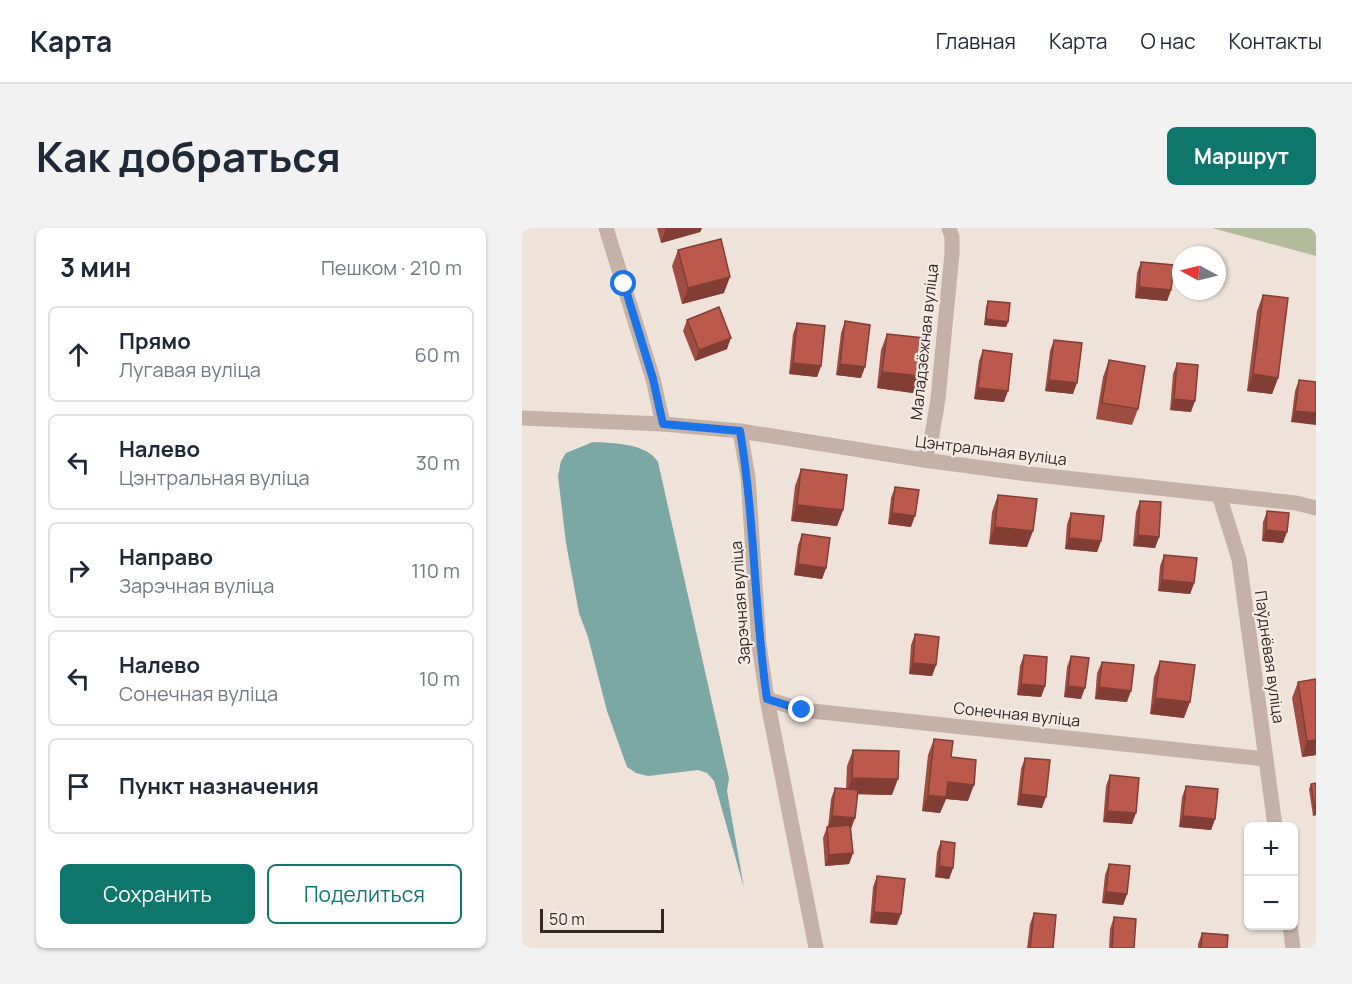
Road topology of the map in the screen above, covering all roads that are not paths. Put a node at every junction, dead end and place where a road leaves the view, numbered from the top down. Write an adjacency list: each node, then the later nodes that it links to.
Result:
1 (606, 228): 4 (street)
2 (949, 228): 6 (street, Маладзёжная вуліца)
3 (522, 418): 4 (street, Цэнтральная вуліца)
4 (663, 424): 5 (street, Цэнтральная вуліца)
5 (740, 431): 6 (street, Цэнтральная вуліца); 9 (street, Зарэчная вуліца)
6 (924, 460): 7 (street, Цэнтральная вуліца)
7 (1219, 495): 8 (street, Цэнтральная вуліца); 10 (street, Паўднёвая вуліца)
8 (1316, 508)
9 (767, 699): 10 (street, Сонечная вуліца); 13 (street, Зарэчная вуліца)
10 (1265, 759): 11 (street, Паўднёвая вуліца)
11 (1274, 822)
12 (1291, 930): 14 (street)
13 (816, 948)
14 (1293, 948)

